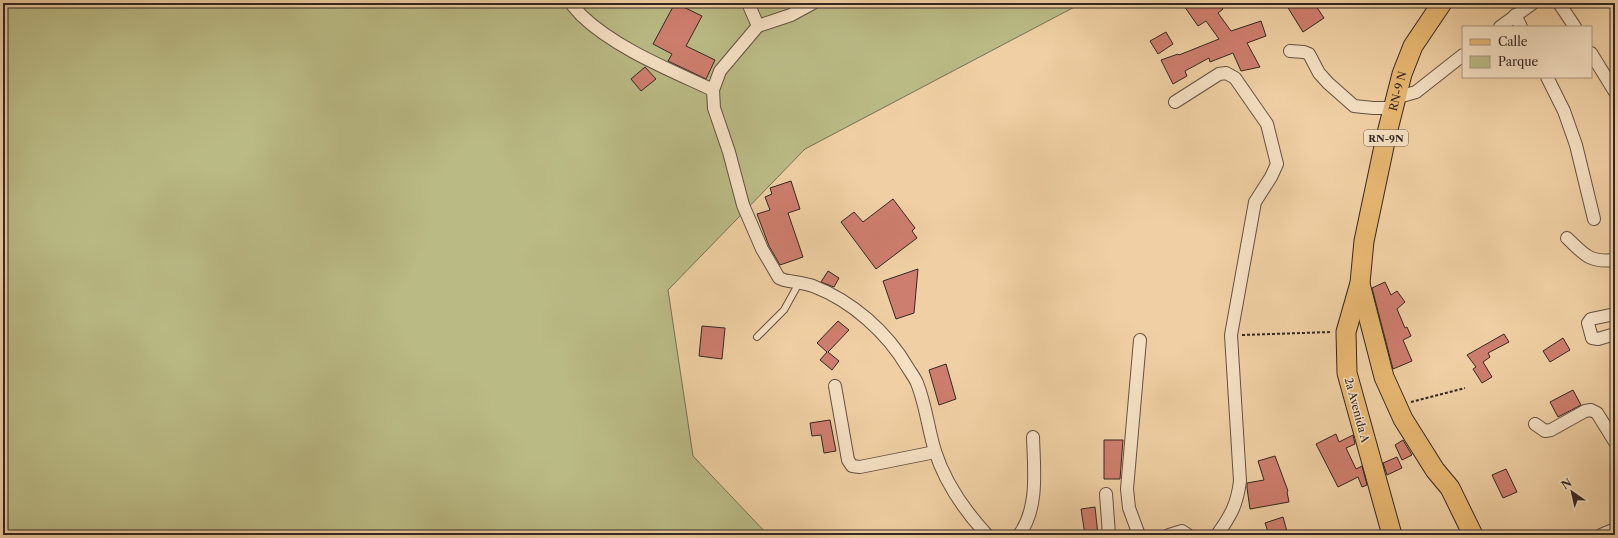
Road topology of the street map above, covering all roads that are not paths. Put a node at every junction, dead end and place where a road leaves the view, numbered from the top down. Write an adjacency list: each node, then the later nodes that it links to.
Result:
1 (572, 3): 16 (street)
2 (748, 3): 8 (street)
3 (813, 3): 8 (street)
4 (1442, 3): 19 (main road, RN-9 N / RN-9N)
5 (1533, 3): 7 (street)
6 (1559, 3): 11 (street)
7 (1515, 15): 9 (street); 10 (street)
8 (758, 26): 16 (street)
9 (1501, 26)
10 (1520, 26)
11 (1574, 26)
12 (1290, 51): 19 (street)
13 (1592, 55): 17 (street)
14 (1462, 56): 19 (street)
15 (1548, 78): 20 (street)
16 (713, 90): 23 (street)
17 (1615, 92)
18 (1175, 102): 42 (street)
19 (1394, 103): 24 (main road, RN-9 N / RN-9N)
20 (1594, 219)
21 (1567, 238): 22 (street)
22 (1615, 260)
23 (799, 283): 27 (lane); 33 (street)
24 (1360, 283): 43 (main road, 2a Avenida A / RN-9N); 44 (main road, RN-9N)
25 (1615, 314): 26 (street)
26 (1615, 334)
27 (757, 337)
28 (1140, 340): 39 (street)
29 (834, 386): 33 (street)
30 (1534, 424): 32 (street)
31 (1033, 438): 37 (street)
32 (1615, 442)
33 (936, 452): 36 (street)
34 (1106, 494): 38 (street)
35 (1615, 529): 45 (street)
36 (987, 535)
37 (1019, 535)
38 (1109, 535)
39 (1139, 535)
40 (1169, 535): 41 (street)
41 (1188, 535)
42 (1217, 535)
43 (1392, 535)
44 (1473, 535)
45 (1602, 535)

